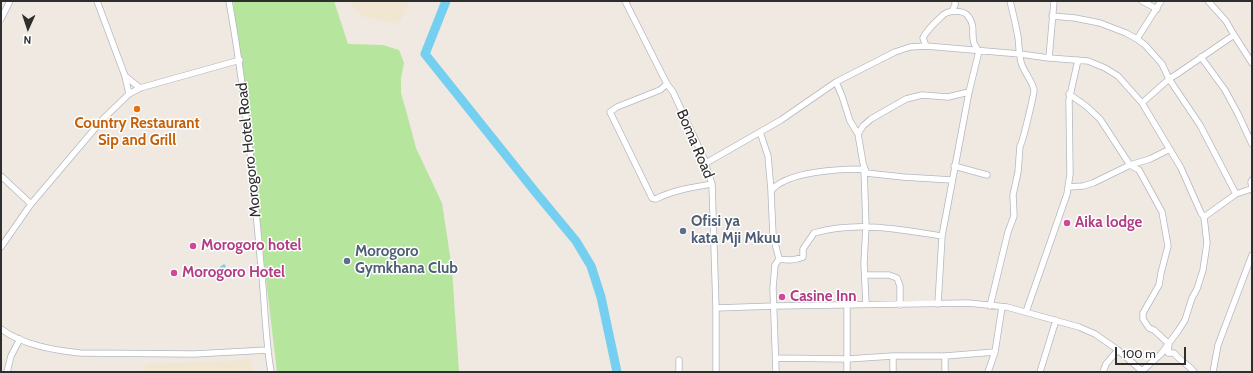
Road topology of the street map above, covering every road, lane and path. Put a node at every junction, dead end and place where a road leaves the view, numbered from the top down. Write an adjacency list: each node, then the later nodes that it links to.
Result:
1 (10, 1): 14 (street)
2 (97, 1): 25 (street)
3 (229, 1): 22 (street, Morogoro Hotel Road)
4 (624, 1): 28 (street, Boma Road)
5 (955, 1): 12 (street)
6 (1010, 1): 19 (street)
7 (1054, 1): 13 (street)
8 (1142, 1): 11 (street)
9 (1161, 1): 11 (street)
10 (1208, 1): 15 (street)
11 (1157, 9): 16 (street)
12 (952, 11): 17 (street); 18 (street)
13 (1052, 16): 16 (street); 21 (street)
14 (1, 19)
15 (1234, 35): 20 (street); 24 (street)
16 (1138, 39): 26 (street)
17 (926, 46): 18 (street); 27 (street)
18 (979, 51): 19 (street); 30 (street)
19 (1020, 54): 21 (street); 66 (street)
20 (1201, 57): 26 (street); 36 (street)
21 (1049, 58): 23 (street)
22 (240, 60): 29 (street); 74 (street, Morogoro Hotel Road)
23 (1078, 60): 32 (street); 33 (street)
24 (1252, 63)
25 (125, 76): 29 (street); 31 (street)
26 (1169, 79): 33 (street); 52 (street)
27 (836, 82): 34 (street); 35 (street)
28 (667, 84): 38 (street, Boma Road); 48 (street)
29 (140, 88): 31 (street)
30 (968, 92): 35 (street); 40 (street)
31 (129, 94): 53 (street)
32 (1070, 94): 39 (street); 49 (street)
33 (1142, 103): 37 (street)
34 (760, 132): 38 (street); 42 (street)
35 (858, 134): 41 (street)
36 (1252, 144)
37 (1170, 149): 39 (street); 54 (street)
38 (706, 163): 48 (street, Boma Road)
39 (1130, 164): 49 (street); 73 (street)
40 (954, 166): 43 (street); 45 (street)
41 (865, 171): 45 (street); 47 (street); 55 (street)
42 (770, 175): 47 (street); 51 (street)
43 (987, 175)
44 (1, 176): 53 (street)
45 (952, 180): 56 (street)
46 (1252, 180): 50 (street)
47 (783, 181): 51 (street)
48 (712, 184): 68 (street, Boma Road)
49 (1069, 187): 69 (street)
50 (1252, 189): 52 (street)
51 (772, 191): 59 (street)
52 (1236, 194): 54 (street)
53 (32, 204): 57 (street)
54 (1204, 217): 73 (street)
55 (866, 226): 56 (street); 59 (street); 60 (street)
56 (942, 236): 62 (street)
57 (1, 247)
58 (1252, 255): 95 (street)
59 (779, 260): 65 (street)
60 (866, 274): 61 (street); 64 (street)
61 (866, 304): 63 (street); 64 (street)
62 (938, 304): 64 (street); 66 (street)
63 (847, 305): 65 (street); 80 (street)
64 (900, 305)
65 (774, 306): 68 (street); 79 (street)
66 (990, 306): 67 (street)
67 (1002, 307): 69 (street); 76 (street)
68 (716, 308): 85 (street, Boma Road)
69 (1026, 312): 70 (street)
70 (1056, 320): 75 (street); 91 (street)
71 (1, 329): 72 (street)
72 (20, 339): 74 (street); 82 (street)
73 (1169, 344): 93 (street); 94 (street)
74 (268, 350): 83 (street, Morogoro Hotel Road)
75 (1118, 350): 92 (street); 93 (street)
76 (995, 352): 78 (street); 90 (street)
77 (893, 356): 78 (street); 80 (street); 88 (street)
78 (945, 356): 89 (street)
79 (776, 358): 80 (street); 86 (street)
80 (847, 359): 87 (street)
81 (679, 360): 84 (street)
82 (7, 372)
83 (271, 372)
84 (679, 372)
85 (716, 372)
86 (776, 372)
87 (847, 372)
88 (893, 372)
89 (945, 372)
90 (988, 372)
91 (1040, 372)
92 (1103, 372)
93 (1142, 372)
94 (1194, 372)
95 (1213, 372)

